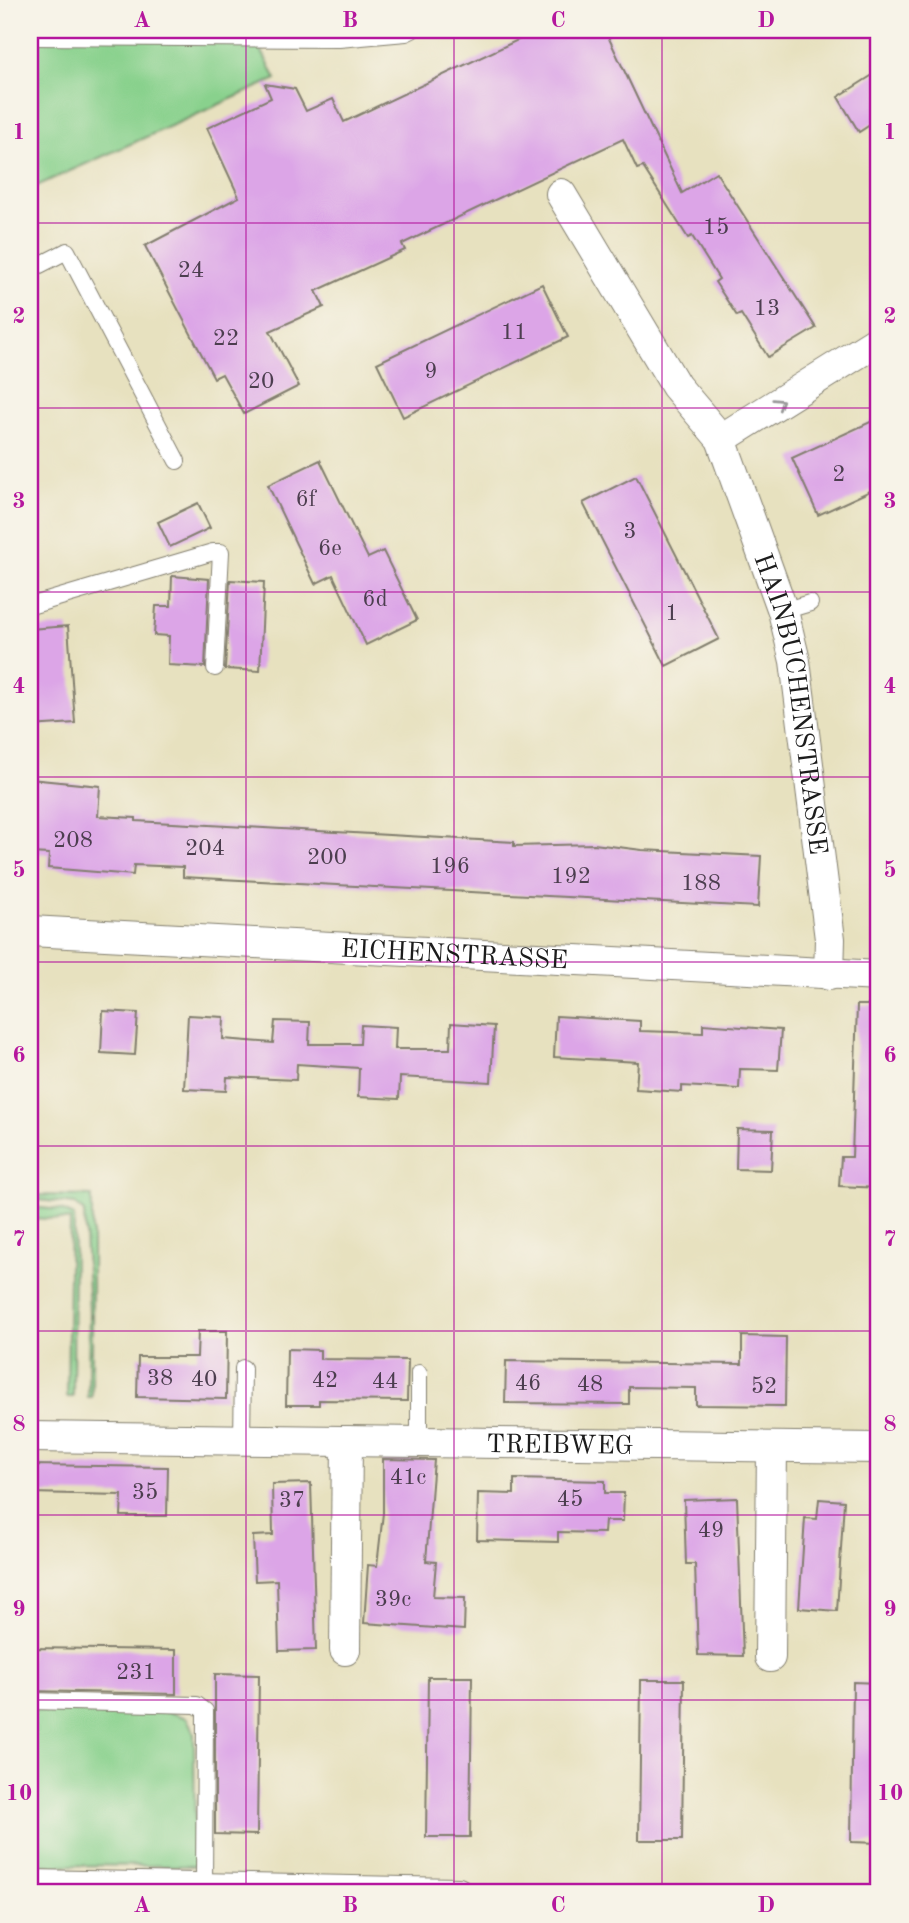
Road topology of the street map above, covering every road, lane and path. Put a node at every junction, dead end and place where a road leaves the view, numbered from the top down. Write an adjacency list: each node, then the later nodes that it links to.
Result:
1 (411, 30): 2 (lane)
2 (30, 37)
3 (561, 194): 6 (street, HAINBUCHENSTRASSE)
4 (30, 270): 7 (lane)
5 (879, 340): 6 (street, one-way to 5)
6 (721, 439): 11 (street, HAINBUCHENSTRASSE)
7 (177, 461)
8 (30, 606): 9 (lane)
9 (215, 668)
10 (30, 931): 11 (street, EICHENSTRASSE)
11 (829, 975): 12 (street, EICHENSTRASSE)
12 (879, 976)
13 (243, 1368): 16 (lane)
14 (419, 1373): 18 (lane)
15 (30, 1437): 16 (street, TREIBWEG)
16 (242, 1440): 17 (street, TREIBWEG)
17 (347, 1441): 18 (street, TREIBWEG); 21 (street)
18 (419, 1442): 19 (street, TREIBWEG)
19 (772, 1447): 20 (street, TREIBWEG); 22 (street)
20 (879, 1448)
21 (345, 1650)
22 (770, 1657)
23 (30, 1701): 25 (lane)
24 (30, 1885): 25 (street)
25 (204, 1888): 26 (street)
26 (458, 1893)

